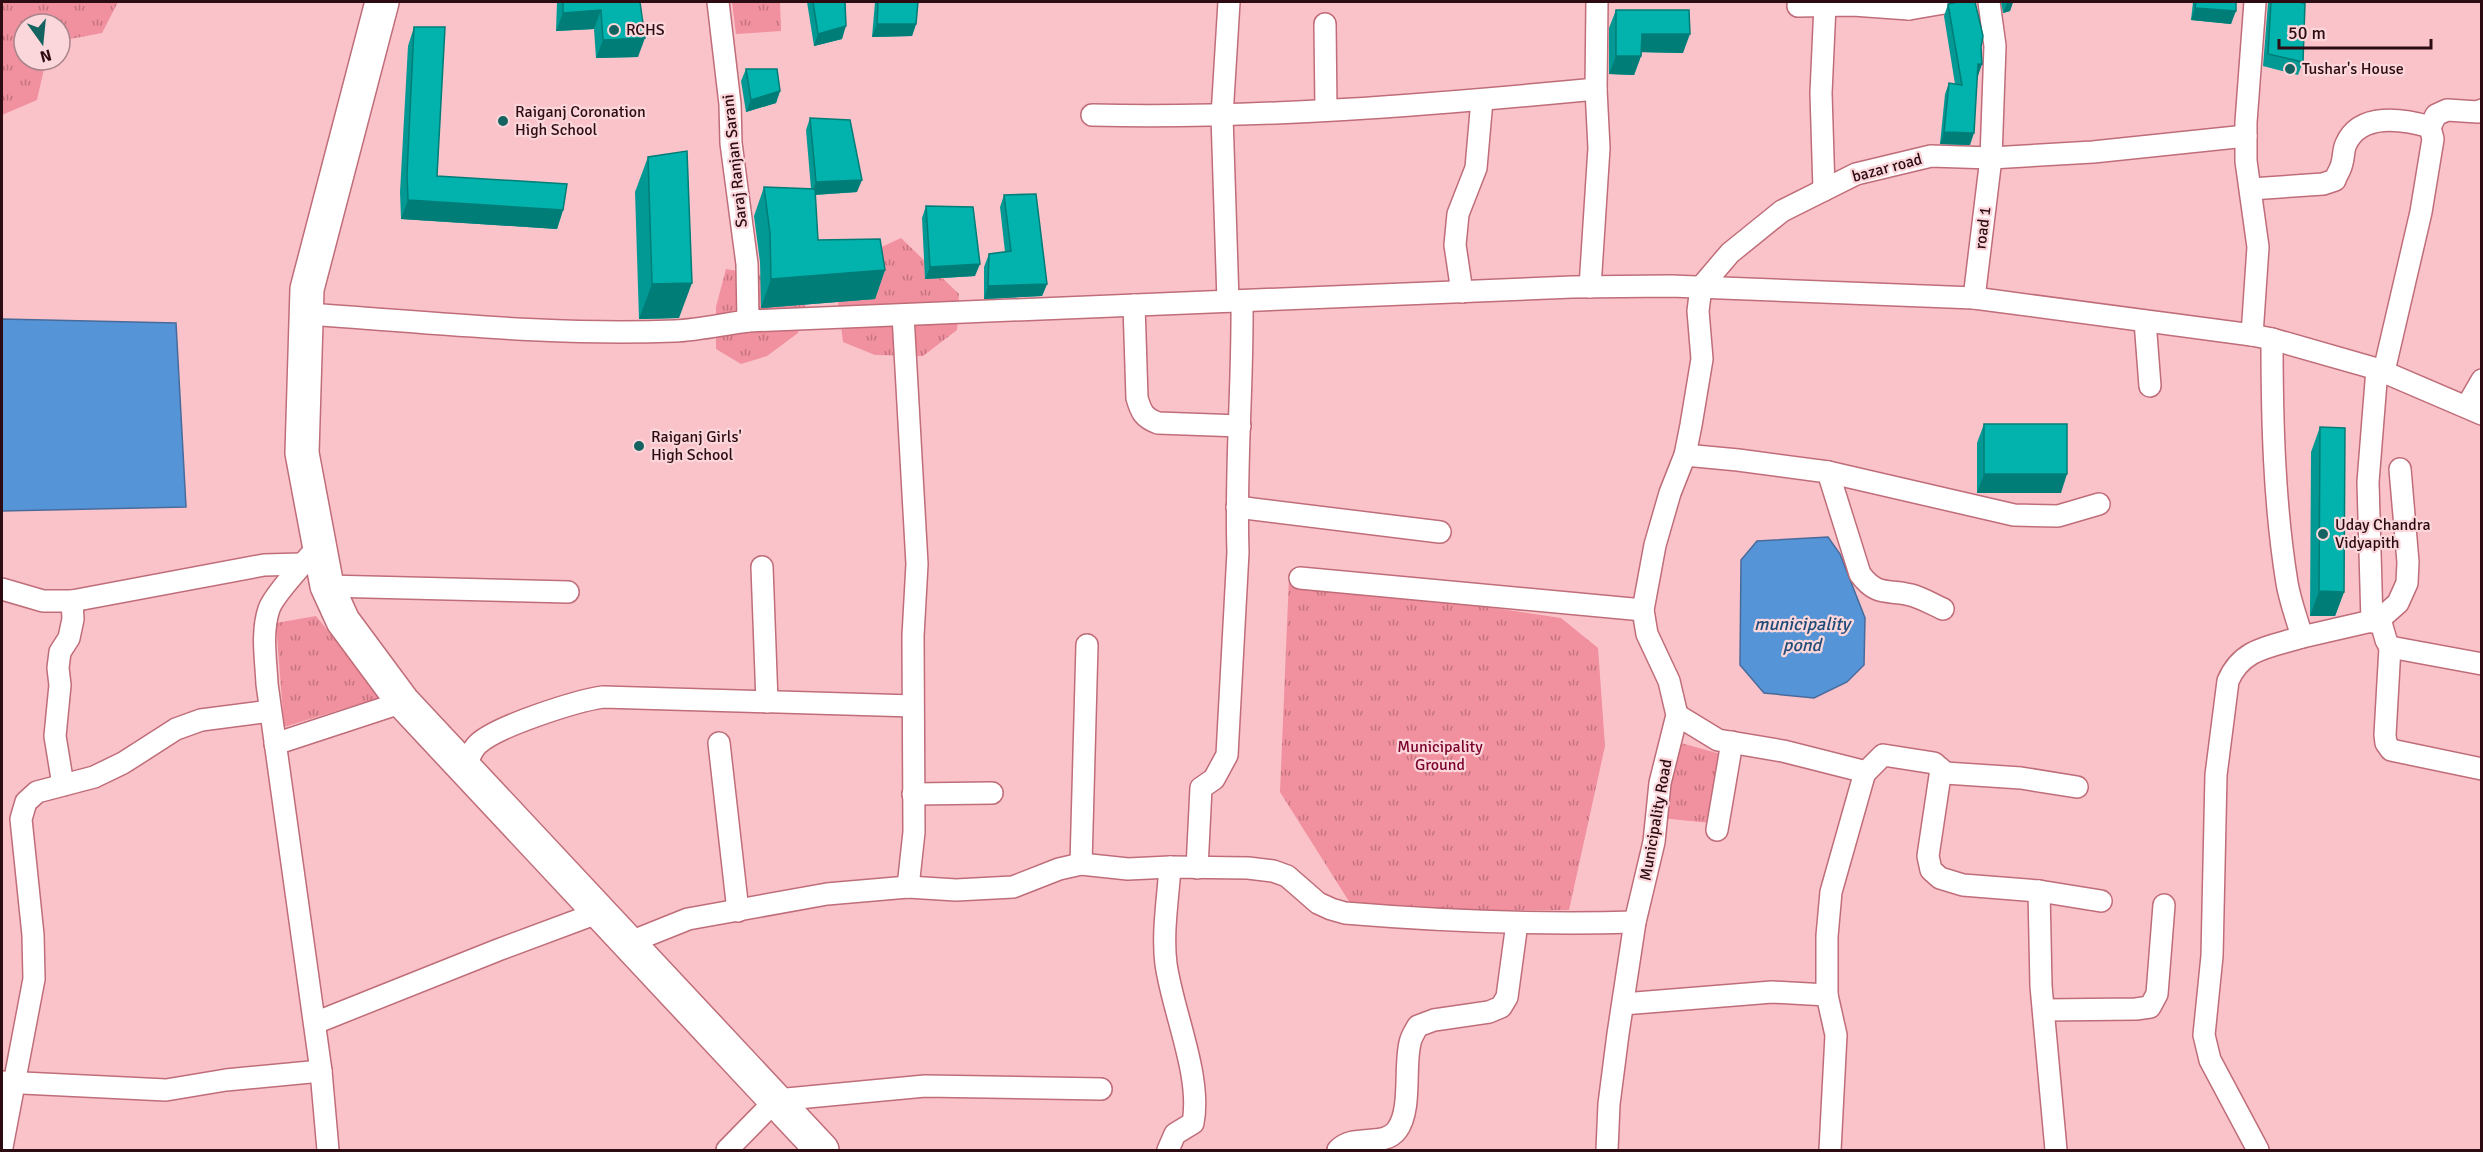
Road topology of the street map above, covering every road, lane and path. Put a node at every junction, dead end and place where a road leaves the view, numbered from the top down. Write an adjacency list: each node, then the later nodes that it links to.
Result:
1 (382, 2): 29 (main road)
2 (718, 2): 31 (street, Saraj Ranjan Sarani)
3 (1229, 2): 17 (street)
4 (1597, 2): 12 (street)
5 (1950, 2): 9 (street)
6 (1989, 2): 20 (street)
7 (2255, 2): 19 (street)
8 (1825, 5): 9 (street); 10 (street); 22 (street)
9 (1908, 5)
10 (1798, 6)
11 (1325, 24): 14 (street)
12 (1596, 89): 13 (street); 23 (street)
13 (1482, 100): 14 (street); 25 (street)
14 (1326, 110): 17 (street)
15 (1092, 115): 17 (street)
16 (2480, 115): 18 (street)
17 (1222, 116): 27 (street)
18 (2430, 127): 21 (street); 34 (street)
19 (2246, 136): 20 (street, bazar road); 21 (street)
20 (1991, 158): 22 (street, bazar road); 26 (street, road 1)
21 (2251, 189): 33 (street)
22 (1824, 190): 24 (street, bazar road)
23 (1590, 287): 24 (street); 25 (street)
24 (1701, 287): 26 (street); 39 (street, Municipality Road)
25 (1462, 292): 27 (street)
26 (1974, 298): 32 (street)
27 (1235, 301): 28 (street); 38 (street)
28 (1134, 305): 30 (street); 38 (street)
29 (306, 314): 31 (street); 45 (main road)
30 (903, 315): 31 (street); 61 (street)
31 (748, 321)
32 (2145, 321): 33 (street); 36 (street)
33 (2262, 337): 34 (street); 55 (street)
34 (2380, 370): 37 (street); 54 (street)
35 (2481, 380): 37 (street)
36 (2150, 386)
37 (2474, 410)
38 (1240, 426): 43 (street)
39 (1685, 455): 41 (street); 53 (street, Municipality Road)
40 (2400, 469): 54 (street)
41 (1828, 472): 42 (street); 52 (street)
42 (2099, 504)
43 (1237, 507): 44 (street); 78 (street)
44 (1440, 532)
45 (310, 556): 48 (main road); 51 (street); 62 (street)
46 (762, 567): 60 (street)
47 (1300, 578): 53 (street)
48 (327, 586): 50 (street); 59 (main road)
49 (2, 589): 51 (street)
50 (568, 592)
51 (72, 602): 71 (street)
52 (1943, 609)
53 (1642, 610): 63 (street, Municipality Road)
54 (2376, 620): 55 (street); 57 (street)
55 (2302, 637): 105 (street)
56 (1087, 645): 76 (street)
57 (2390, 647): 58 (street); 69 (street)
58 (2481, 664)
59 (403, 702): 66 (street); 67 (main road)
60 (767, 702): 61 (street); 67 (street)
61 (913, 706): 74 (street)
62 (270, 711): 66 (street); 71 (street)
63 (1677, 715): 64 (street); 85 (street, Municipality Road)
64 (1732, 742): 70 (street); 75 (street)
65 (719, 743): 83 (street)
66 (275, 744): 91 (street)
67 (464, 768): 84 (main road)
68 (1941, 769): 70 (street); 72 (street); 80 (street)
69 (2481, 769)
70 (1865, 772): 88 (street)
71 (63, 785): 93 (street)
72 (2077, 787)
73 (992, 793): 74 (street)
74 (913, 794): 79 (street)
75 (1717, 830)
76 (1081, 864): 77 (street); 79 (street)
77 (1170, 867): 78 (street); 100 (street)
78 (1197, 868): 86 (street)
79 (908, 887): 83 (street)
80 (2039, 891): 81 (street); 90 (street)
81 (2101, 901)
82 (2164, 905): 90 (street)
83 (738, 911): 87 (street)
84 (600, 912): 87 (main road); 91 (street)
85 (1635, 922): 86 (street); 89 (street, Municipality Road)
86 (1517, 923): 101 (street)
87 (628, 943): 95 (main road)
88 (1827, 996): 89 (street); 103 (street)
89 (1623, 1004): 102 (street, Municipality Road)
90 (2044, 1010): 104 (street)
91 (315, 1023): 92 (street)
92 (321, 1071): 93 (street); 97 (street)
93 (8, 1083): 96 (street)
94 (1101, 1089): 95 (street)
95 (776, 1100): 98 (street); 99 (main road)
96 (2, 1147)
97 (328, 1150)
98 (727, 1150)
99 (822, 1150)
100 (1168, 1150)
101 (1338, 1150)
102 (1608, 1150)
103 (1830, 1150)
104 (2056, 1150)
105 (2258, 1150)

